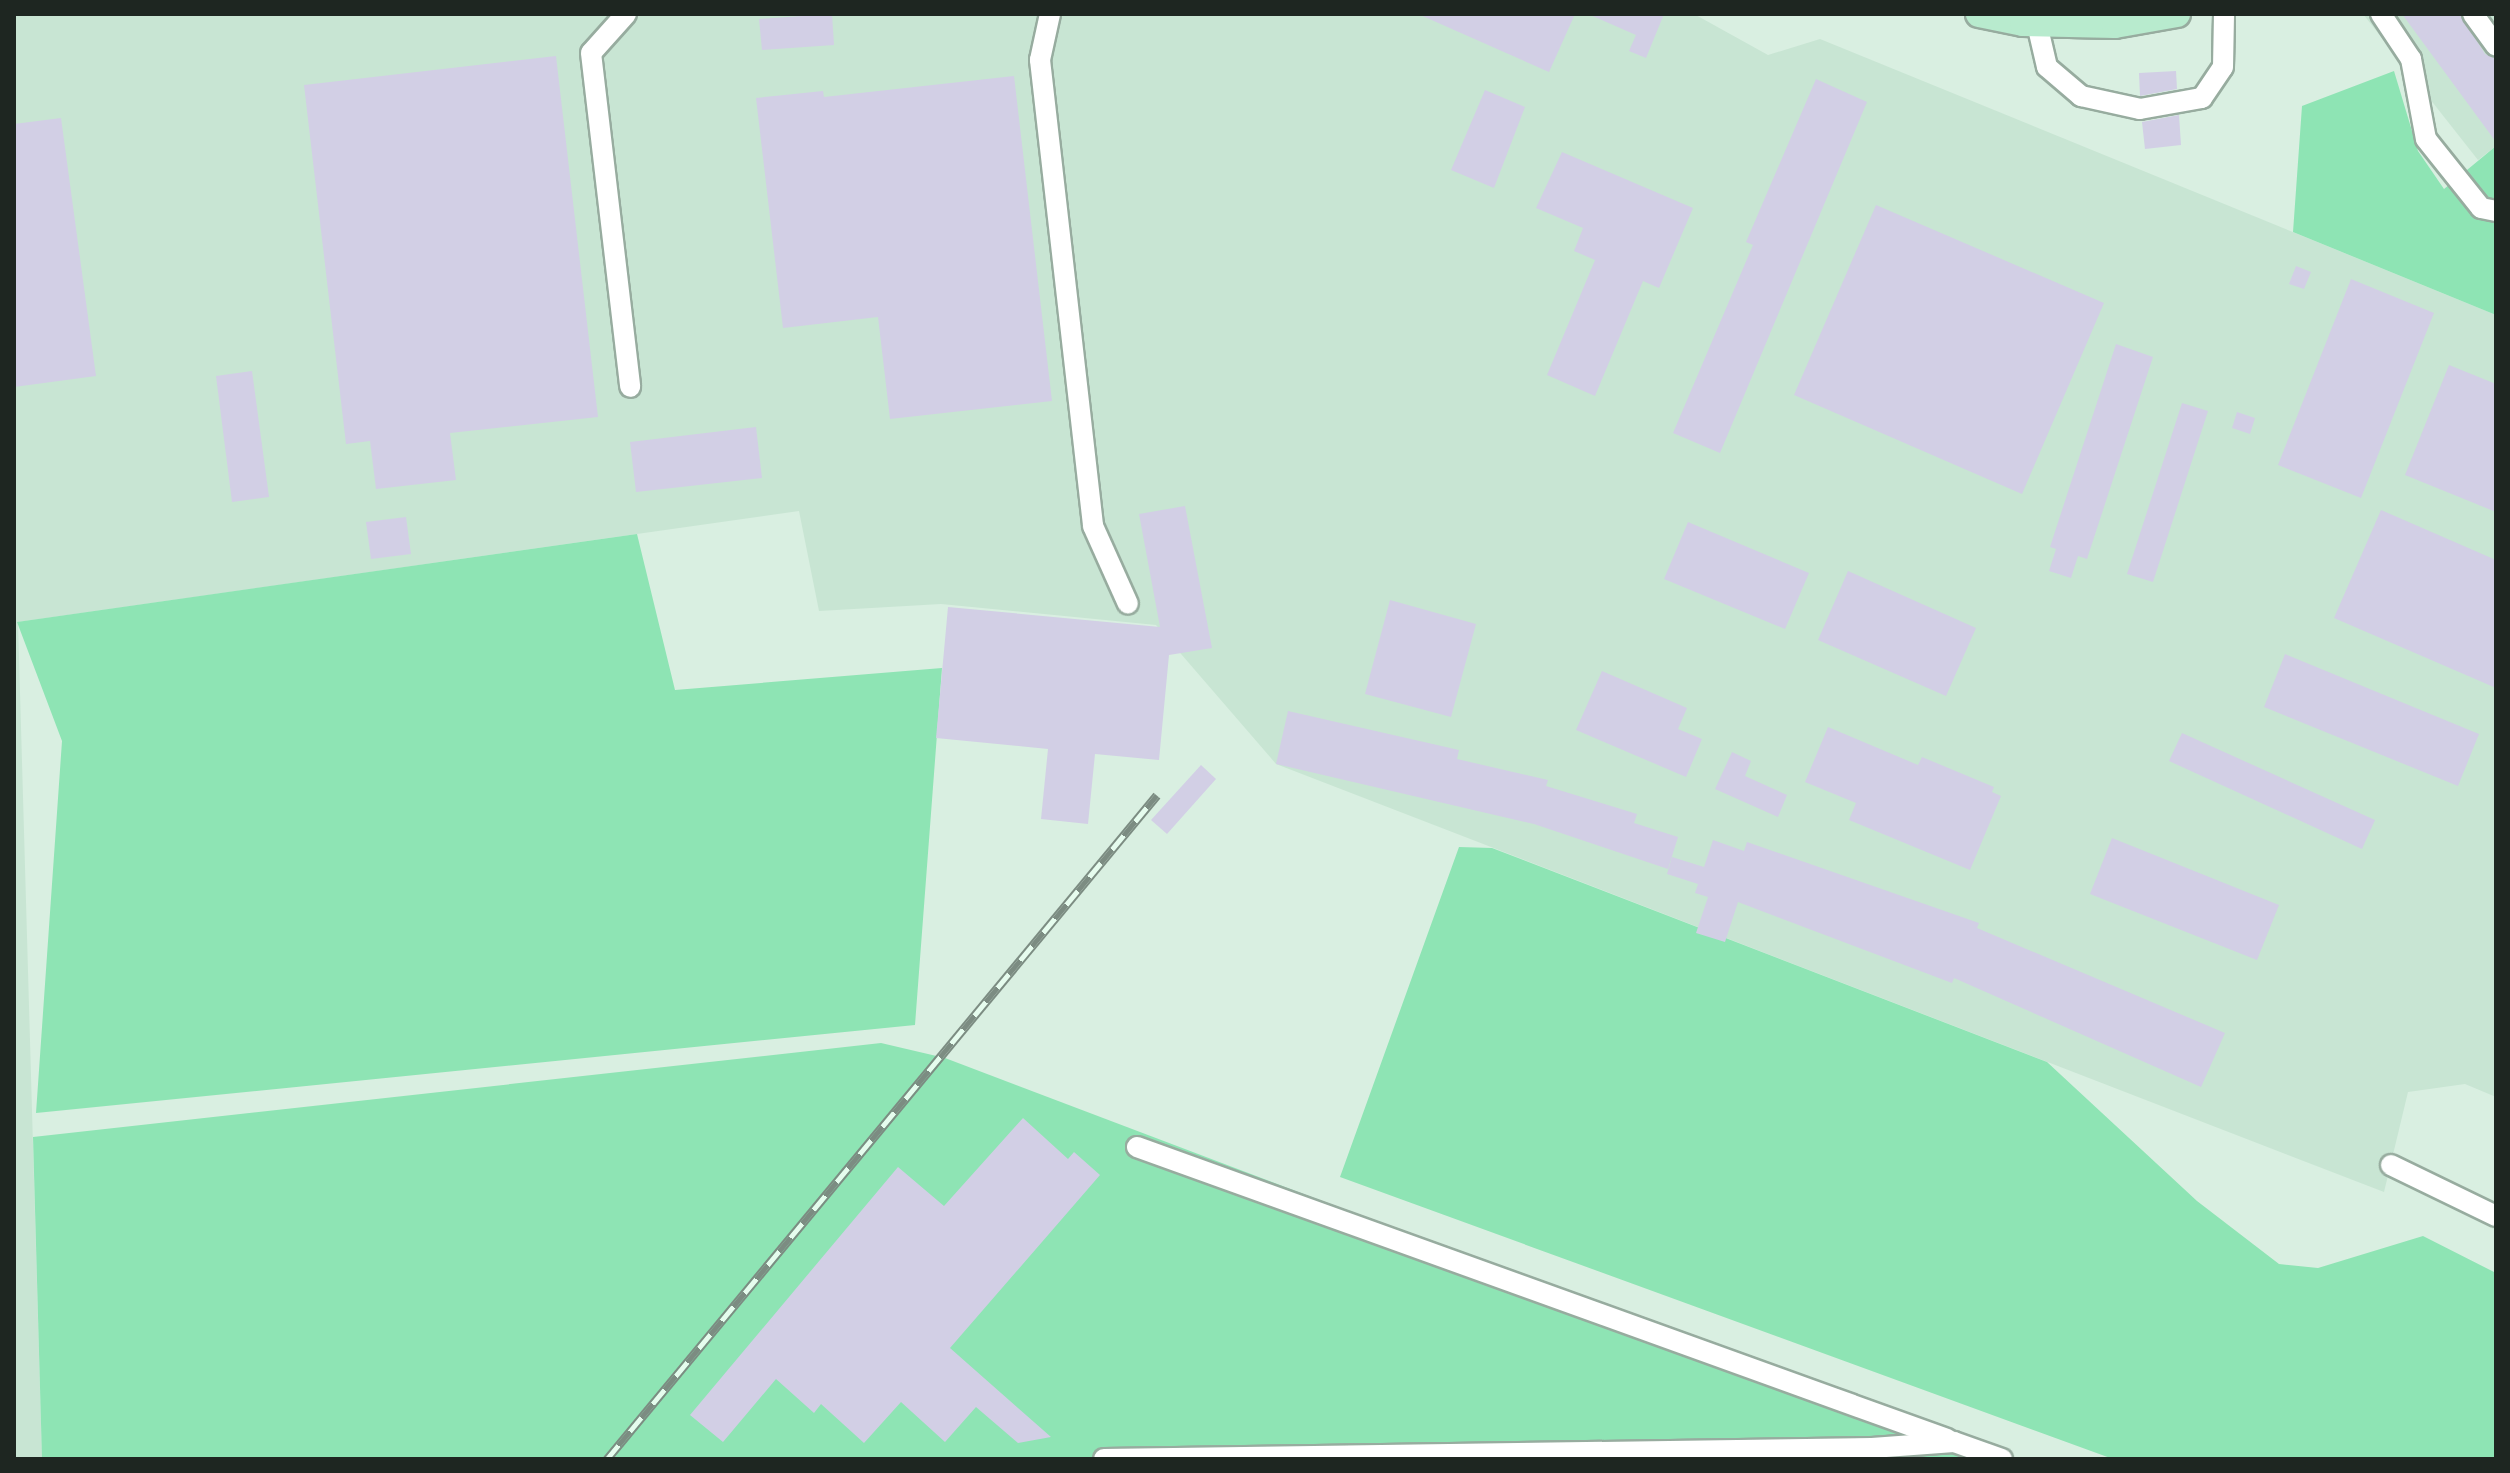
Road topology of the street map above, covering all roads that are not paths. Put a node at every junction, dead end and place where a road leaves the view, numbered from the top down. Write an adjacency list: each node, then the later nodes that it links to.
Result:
1 (626, 14): 12 (street)
2 (1050, 14): 13 (street)
3 (1979, 14): 9 (main road)
4 (2177, 14): 8 (main road)
5 (2224, 14): 9 (street)
6 (2381, 14): 11 (street)
7 (2473, 14): 10 (street)
8 (2146, 17): 9 (main road)
9 (2037, 24)
10 (2496, 46)
11 (2496, 211)
12 (630, 387)
13 (1128, 604)
14 (1137, 1147): 17 (street)
15 (2391, 1165): 16 (street)
16 (2496, 1216)
17 (1954, 1442): 18 (street); 19 (street)
18 (1104, 1459)
19 (2002, 1459)

